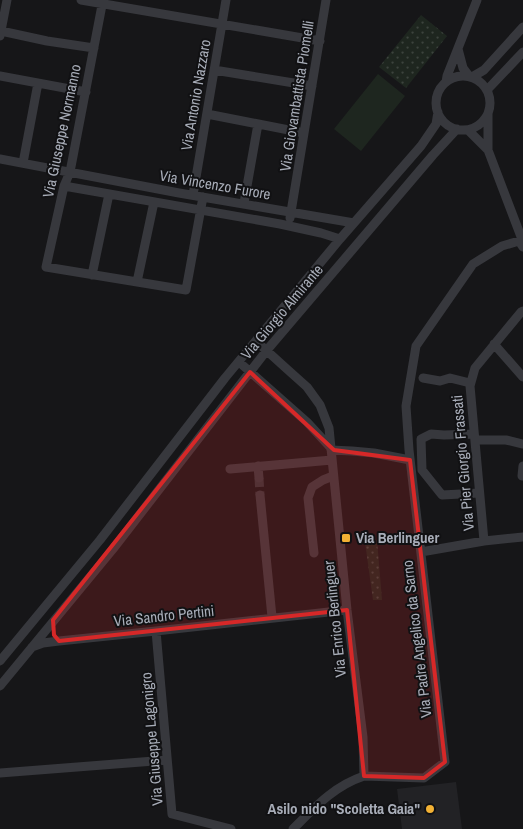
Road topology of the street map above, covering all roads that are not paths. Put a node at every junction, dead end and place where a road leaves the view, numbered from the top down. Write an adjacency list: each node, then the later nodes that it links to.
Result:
1 (7, 0): 9 (street)
2 (81, 0): 6 (street)
3 (226, 0): 7 (street, Via Antonio Nazzaro)
4 (326, 0): 10 (street, Via Giovambattista Piomelli)
5 (477, 0): 12 (street)
6 (103, 2): 7 (street); 11 (street, Via Giuseppe Normanno)
7 (222, 25): 10 (street); 14 (street, Via Antonio Nazzaro)
8 (523, 27): 16 (street)
9 (0, 34): 11 (street)
10 (320, 42): 19 (street, Via Giovambattista Piomelli)
11 (94, 48): 21 (street, Via Giuseppe Normanno)
12 (458, 48): 16 (street); 17 (street)
13 (523, 52): 20 (street)
14 (214, 70): 19 (street); 23 (street, Via Antonio Nazzaro)
15 (0, 76): 18 (street)
16 (470, 76): 17 (street); 20 (street)
17 (446, 82): 22 (street)
18 (38, 84): 21 (street); 31 (street)
19 (312, 86): 28 (street, Via Giovambattista Piomelli)
20 (488, 90): 24 (street)
21 (86, 92): 32 (street, Via Giuseppe Normanno)
22 (438, 112): 26 (street); 41 (street, Via Giorgio Almirante)
23 (207, 114): 25 (street); 35 (street, Via Antonio Nazzaro)
24 (488, 114): 27 (street); 29 (street)
25 (258, 124): 28 (street); 38 (street)
26 (457, 130): 27 (street); 50 (street, Via Giorgio Almirante)
27 (468, 130): 29 (street)
28 (304, 133): 40 (street, Via Giovambattista Piomelli)
29 (488, 150): 44 (street)
30 (0, 159): 31 (street, Via Vincenzo Furore)
31 (23, 163): 32 (street, Via Vincenzo Furore)
32 (70, 172): 33 (street, Via Giuseppe Normanno); 35 (street, Via Vincenzo Furore)
33 (64, 186): 34 (street, Via Vincenzo Furore); 45 (street, Via Giuseppe Normanno)
34 (109, 194): 37 (street, Via Vincenzo Furore); 45 (street)
35 (192, 195): 36 (street, Via Vincenzo Furore)
36 (203, 197): 38 (street, Via Vincenzo Furore); 39 (street)
37 (154, 202): 39 (street, Via Vincenzo Furore); 46 (street)
38 (244, 203): 40 (street, Via Vincenzo Furore)
39 (200, 210): 42 (street, Via Vincenzo Furore); 46 (street)
40 (291, 213): 41 (street, Via Vincenzo Furore); 42 (street, Via Giovambattista Piomelli)
41 (354, 223): 43 (street, Via Giorgio Almirante)
42 (289, 226): 43 (street, Via Vincenzo Furore)
43 (340, 239): 48 (street, Via Giorgio Almirante)
44 (523, 242): 59 (street, Via Padre Angelico da Sarno)
45 (92, 274): 46 (street)
46 (137, 282)
47 (523, 311): 49 (street, Via Pier Giorgio Frassati)
48 (256, 341): 50 (street, Via Enrico Berlinguer); 51 (street, Via Giorgio Almirante)
49 (494, 344): 53 (street); 55 (street, Via Pier Giorgio Frassati)
50 (267, 350): 52 (street, Via Giorgio Almirante); 58 (street, Via Enrico Berlinguer)
51 (239, 362): 52 (street, Via Giorgio Almirante); 78 (street)
52 (250, 372): 58 (street); 74 (street)
53 (523, 377)
54 (423, 378): 55 (street)
55 (470, 383): 56 (street, Via Pier Giorgio Frassati)
56 (474, 437): 57 (street); 66 (street, Via Pier Giorgio Frassati); 66 (street)
57 (523, 444)
58 (331, 452): 59 (street); 60 (street); 63 (street, Via Enrico Berlinguer)
59 (410, 460): 70 (street, Via Padre Angelico da Sarno)
60 (258, 466): 62 (street); 65 (street)
61 (523, 466): 64 (street)
62 (230, 469)
63 (333, 476): 71 (street); 72 (street, Via Enrico Berlinguer)
64 (522, 476)
65 (259, 478)
66 (479, 493): 69 (street, Via Pier Giorgio Frassati)
67 (260, 495): 73 (street)
68 (523, 537): 69 (street)
69 (484, 542): 70 (street)
70 (421, 552): 82 (street, Via Padre Angelico da Sarno)
71 (314, 553)
72 (347, 610): 73 (street, Via Sandro Pertini); 82 (street, Via Enrico Berlinguer)
73 (272, 617): 75 (street, Via Sandro Pertini)
74 (54, 620): 76 (street); 77 (street)
75 (156, 631): 76 (street, Via Sandro Pertini); 80 (street, Via Giuseppe Lagonigro)
76 (59, 641): 77 (street, Via Sandro Pertini)
77 (31, 648): 79 (street)
78 (0, 661)
79 (0, 686)
80 (167, 760): 81 (street); 83 (street, Via Giuseppe Lagonigro)
81 (0, 773)
82 (364, 776): 84 (street, Via Padre Angelico da Sarno)
83 (231, 829)
84 (293, 829)

